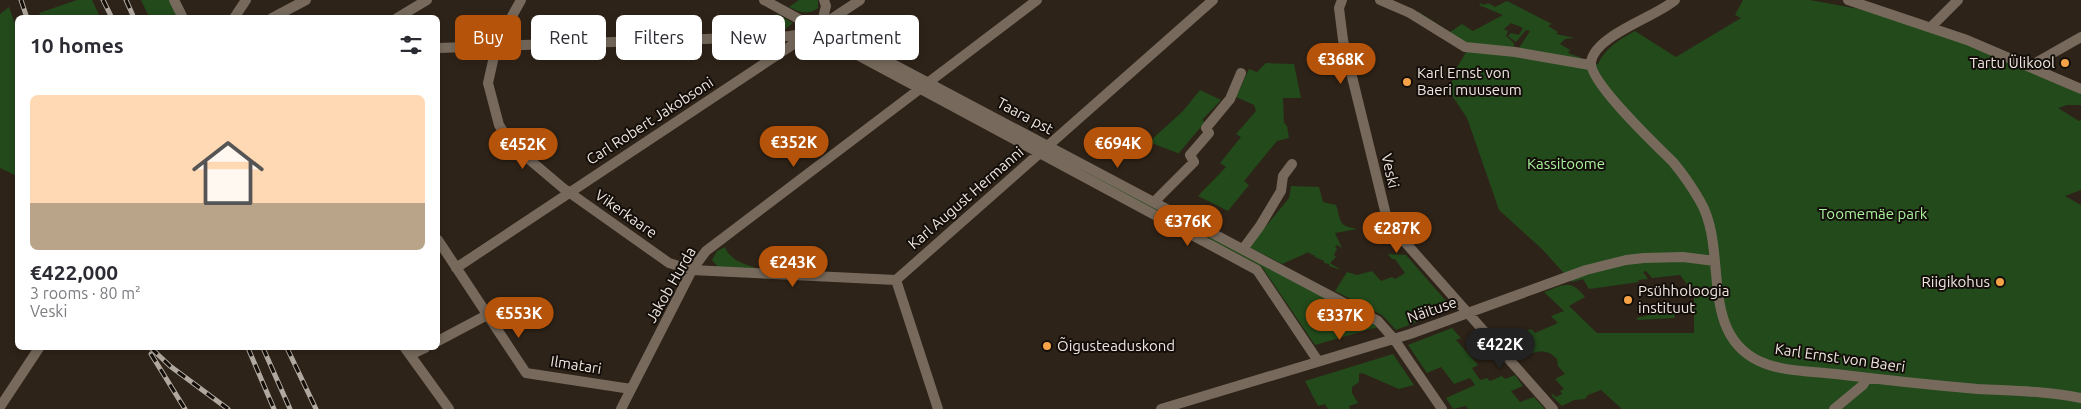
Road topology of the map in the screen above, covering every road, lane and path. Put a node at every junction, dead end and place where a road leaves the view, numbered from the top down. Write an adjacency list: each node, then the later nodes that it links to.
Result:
1 (174, 0): 16 (street)
2 (246, 0): 17 (street)
3 (306, 0): 18 (street)
4 (427, 0): 19 (street)
5 (521, 0): 20 (street, Vikerkaare)
6 (764, 0): 23 (street, Taara pst)
7 (824, 0): 21 (street)
8 (860, 0): 22 (street, Carl Robert Jakobsoni)
9 (1037, 0): 36 (street, Jakob Hurda)
10 (1213, 0): 38 (street, Karl August Hermanni)
11 (1342, 0): 48 (street, Veski)
12 (1380, 0): 33 (street)
13 (1675, 0): 33 (street)
14 (1848, 0): 24 (street)
15 (1958, 0): 24 (street)
16 (182, 15)
17 (236, 15)
18 (278, 15)
19 (402, 15)
20 (513, 15)
21 (822, 15)
22 (838, 15)
23 (795, 17)
24 (1932, 26): 34 (street)
25 (795, 35): 28 (street)
26 (2081, 37): 34 (street)
27 (795, 43): 40 (street, Carl Robert Jakobsoni)
28 (521, 45)
29 (455, 47): 30 (street)
30 (440, 48)
31 (493, 60): 40 (street, Vikerkaare)
32 (876, 60): 36 (street, Taara pst)
33 (1590, 65): 44 (street, Karl Ernst von Baeri)
34 (2032, 66): 37 (street)
35 (1241, 73): 41 (street)
36 (924, 85): 38 (street, Taara pst); 46 (street, Jakob Hurda)
37 (2081, 89)
38 (1044, 149): 41 (street, Taara pst); 47 (street, Karl August Hermanni); 54 (street, Taara pst)
39 (1292, 164): 43 (street)
40 (569, 192): 45 (street, Carl Robert Jakobsoni); 46 (street, Vikerkaare)
41 (1154, 202): 43 (street, Taara pst)
42 (440, 243): 45 (street, Ilmatari)
43 (1243, 249): 50 (street, Taara pst)
44 (1715, 261): 48 (street, Näituse); 55 (street, Karl Ernst von Baeri)
45 (456, 268): 49 (street, Ilmatari)
46 (692, 270): 47 (street, Vikerkaare); 56 (street, Jakob Hurda)
47 (896, 280): 62 (street)
48 (1467, 314): 50 (street, Näituse); 65 (street, Veski)
49 (487, 315): 51 (street); 56 (street, Ilmatari)
50 (1394, 339): 54 (street, Näituse); 64 (street, Taara pst)
51 (440, 340)
52 (38, 350): 59 (street)
53 (408, 351): 60 (street)
54 (1318, 361): 58 (street, Näituse)
55 (1867, 378): 57 (street, Karl Ernst von Baeri); 66 (street)
56 (631, 389): 61 (street, Jakob Hurda)
57 (2081, 398)
58 (1191, 405): 63 (street, Näituse)
59 (0, 407)
60 (449, 409)
61 (621, 409)
62 (938, 409)
63 (1161, 409)
64 (1442, 409)
65 (1553, 409)
66 (1834, 409)

